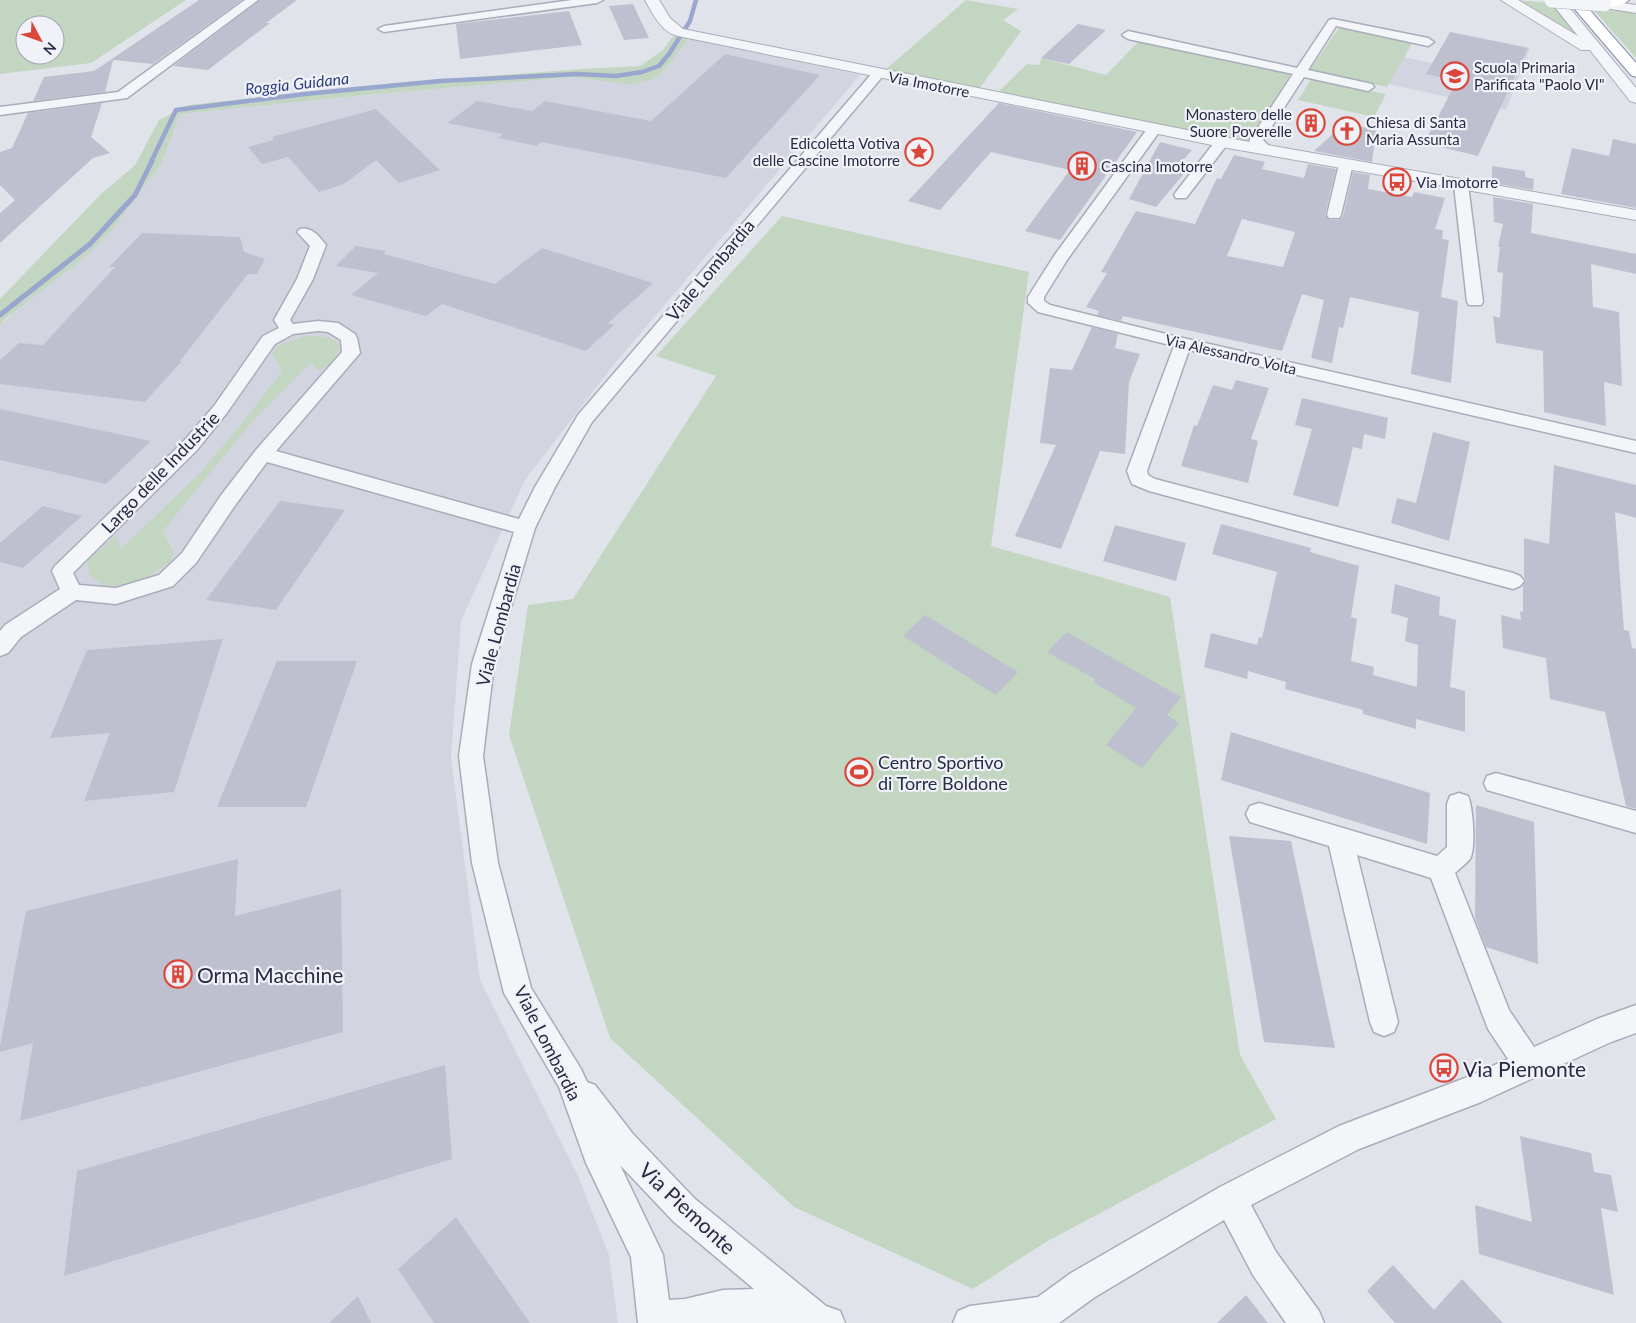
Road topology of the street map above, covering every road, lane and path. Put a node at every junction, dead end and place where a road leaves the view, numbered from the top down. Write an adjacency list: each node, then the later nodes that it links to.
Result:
1 (252, 0): 19 (street)
2 (597, 0): 10 (street)
3 (652, 0): 16 (street, Via Imotorre)
4 (1508, 0): 13 (street)
5 (1554, 0): 8 (street, bridge); 13 (street)
6 (1574, 0): 15 (highway)
7 (1622, 0): 8 (highway)
8 (1604, 4): 9 (street)
9 (1636, 9)
10 (384, 29)
11 (1128, 35): 14 (street)
12 (1428, 42): 14 (street)
13 (1612, 68): 18 (street)
14 (1301, 72): 17 (street); 22 (street)
15 (1636, 72)
16 (878, 74): 20 (street, Via Imotorre); 34 (street, Viale Lombardia)
17 (1368, 87)
18 (1636, 98)
19 (0, 111)
20 (1155, 128): 21 (street, Via Imotorre); 31 (street, Via Alessandro Volta)
21 (1222, 142): 22 (street, Via Imotorre); 25 (street)
22 (1266, 150): 23 (street, Via Imotorre)
23 (1346, 164): 24 (street, Via Imotorre); 26 (street)
24 (1461, 184): 27 (street, Via Imotorre); 29 (street)
25 (1181, 195)
26 (1334, 215)
27 (1636, 215)
28 (305, 232): 30 (street)
29 (1475, 302)
30 (288, 330): 33 (street, Largo delle Industrie); 36 (street, Largo delle Industrie)
31 (1186, 344): 32 (street, Via Alessandro Volta); 35 (street)
32 (1636, 446)
33 (264, 454): 34 (street); 36 (street, Largo delle Industrie)
34 (526, 528): 47 (street, Viale Lombardia)
35 (1513, 581)
36 (72, 592): 37 (street)
37 (0, 647)
38 (1496, 783): 41 (street)
39 (1459, 804): 43 (street)
40 (1259, 814): 42 (street)
41 (1636, 822)
42 (1340, 839): 43 (street); 45 (street)
43 (1441, 869): 46 (street)
44 (1636, 1019): 46 (street)
45 (1384, 1022)
46 (1529, 1064): 48 (street)
47 (571, 1079): 50 (street, Viale Lombardia); 51 (street, Via Piemonte)
48 (1231, 1198): 49 (street); 53 (street)
49 (1038, 1318): 52 (street)
50 (655, 1320): 51 (street, Via Piemonte)
51 (822, 1323)
52 (970, 1323)
53 (1307, 1323)

